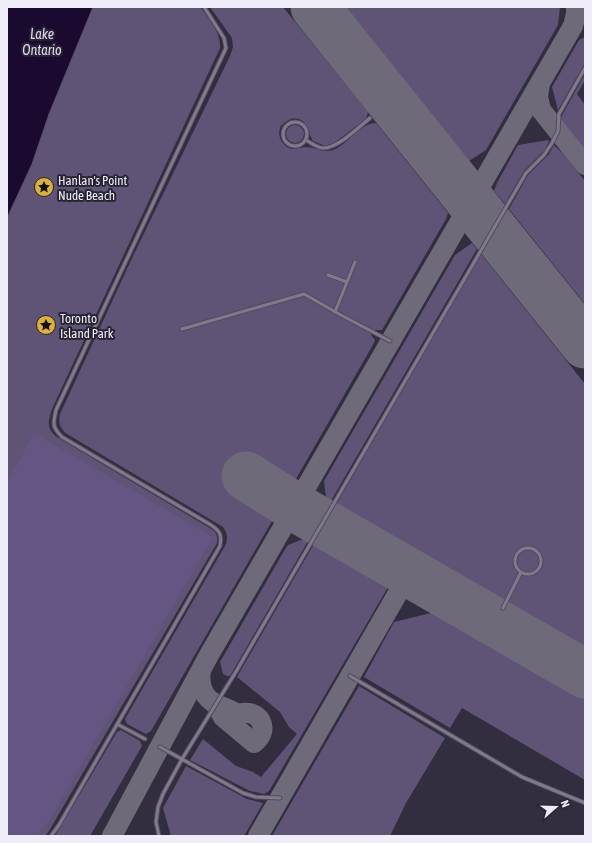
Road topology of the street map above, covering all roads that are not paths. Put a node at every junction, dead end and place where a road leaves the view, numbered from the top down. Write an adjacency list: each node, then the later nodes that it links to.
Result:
1 (204, 7): 14 (lane)
2 (585, 68): 17 (lane)
3 (370, 118): 4 (lane)
4 (306, 140): 4 (lane)
5 (355, 262): 7 (lane)
6 (328, 275): 7 (lane)
7 (347, 282): 8 (lane)
8 (335, 312): 9 (lane); 10 (lane)
9 (182, 329)
10 (390, 341)
11 (521, 572): 11 (lane); 12 (lane)
12 (503, 608)
13 (350, 676): 19 (lane)
14 (117, 724): 15 (lane); 20 (lane)
15 (145, 739)
16 (160, 747): 17 (lane)
17 (182, 760): 18 (lane); 21 (lane)
18 (280, 798)
19 (585, 803)
20 (51, 836)
21 (159, 836)

